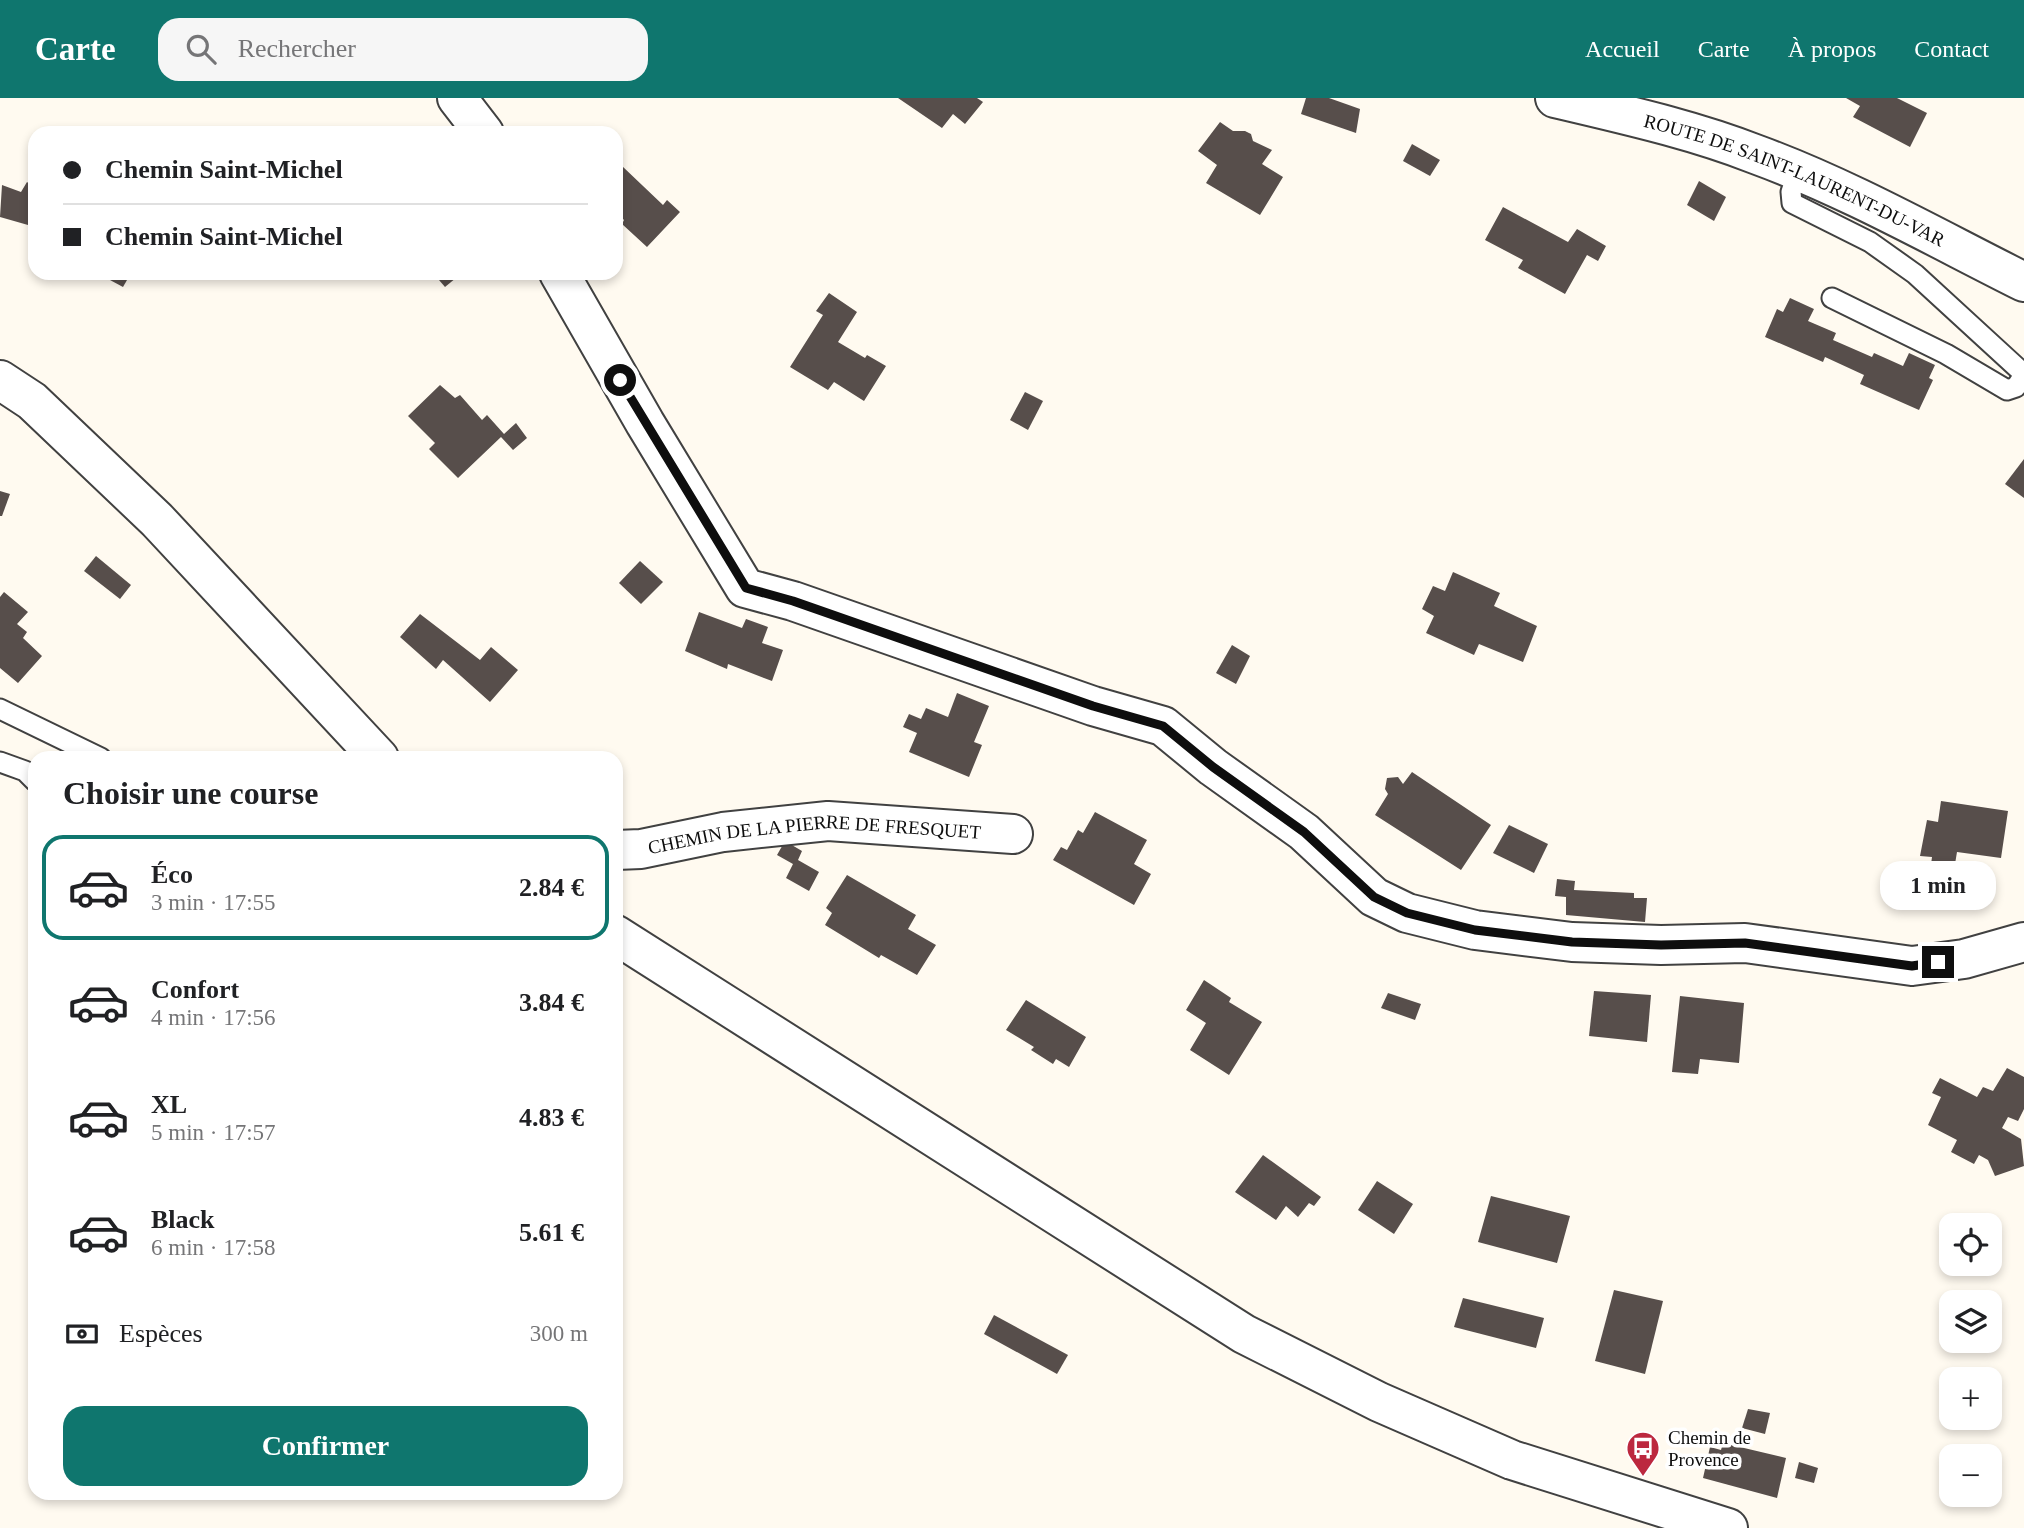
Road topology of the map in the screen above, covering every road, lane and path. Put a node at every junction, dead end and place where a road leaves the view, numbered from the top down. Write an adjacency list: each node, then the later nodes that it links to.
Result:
1 (457, 98): 3 (street)
2 (1555, 98): 4 (street, ROUTE DE SAINT-LAURENT-DU-VAR)
3 (479, 126)
4 (1798, 171): 6 (street, ROUTE DE SAINT-LAURENT-DU-VAR); 8 (lane)
5 (563, 280): 18 (street)
6 (2024, 282)
7 (1832, 298): 8 (lane)
8 (2024, 375)
9 (0, 380): 12 (street)
10 (0, 709): 11 (lane)
11 (87, 751)
12 (372, 751)
13 (0, 762): 14 (lane)
14 (28, 774)
15 (1013, 834): 16 (street, CHEMIN DE LA PIERRE DE FRESQUET)
16 (623, 850)
17 (623, 939): 19 (street)
18 (2024, 942)
19 (1728, 1528)

